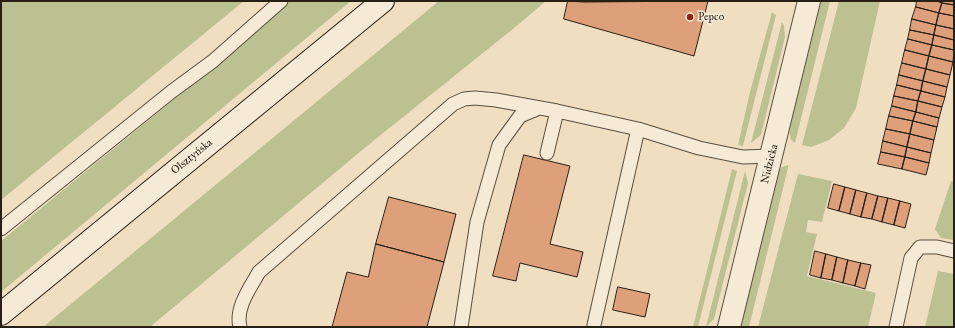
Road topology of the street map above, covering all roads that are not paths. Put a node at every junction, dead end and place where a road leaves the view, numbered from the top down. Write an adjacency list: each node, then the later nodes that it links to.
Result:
1 (280, 1): 9 (lane)
2 (382, 1): 11 (main road, Olsztyńska)
3 (809, 1): 8 (main road, Nidzicka)
4 (539, 108): 5 (lane); 13 (lane); 14 (lane)
5 (557, 111): 6 (lane); 7 (lane)
6 (638, 129): 8 (lane); 12 (lane)
7 (547, 153)
8 (772, 156): 15 (main road, Nidzicka)
9 (1, 229)
10 (954, 251): 16 (lane)
11 (1, 314)
12 (594, 325)
13 (240, 327)
14 (461, 327)
15 (729, 327)
16 (896, 327)

